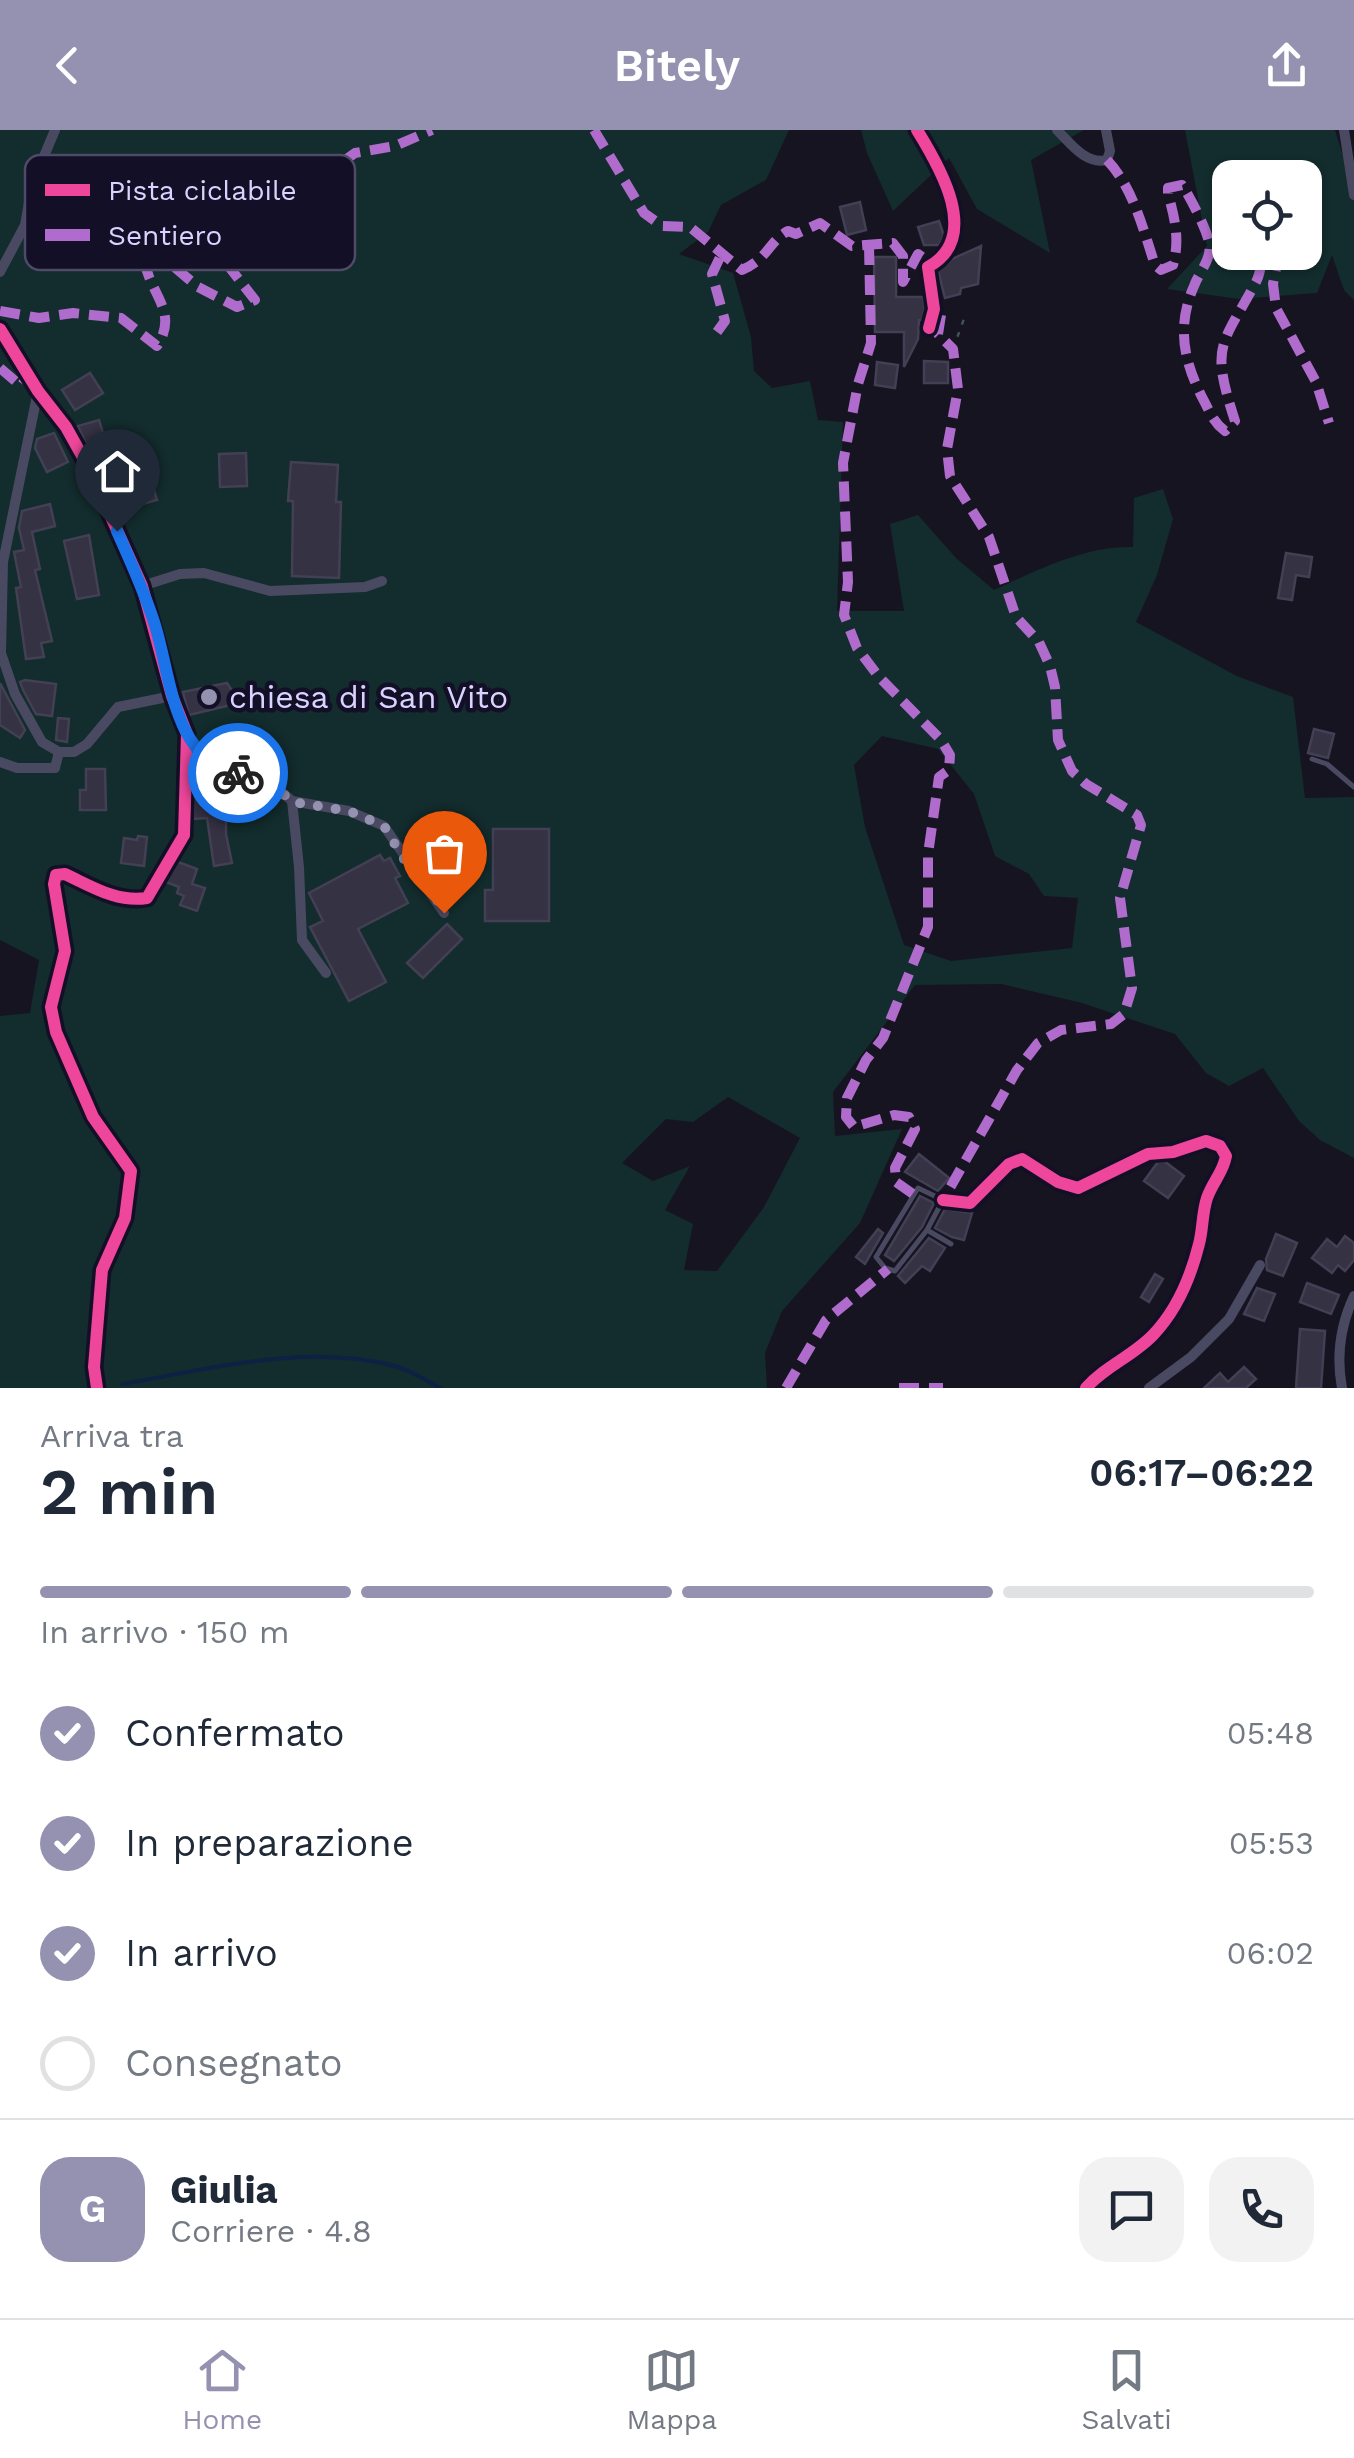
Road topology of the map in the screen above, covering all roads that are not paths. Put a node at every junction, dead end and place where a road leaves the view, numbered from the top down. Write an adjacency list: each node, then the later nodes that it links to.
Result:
1 (55, 130): 6 (street)
2 (917, 130): 10 (street)
3 (1058, 130): 4 (street)
4 (1106, 130)
5 (1344, 130): 7 (street)
6 (45, 155)
7 (1354, 195)
8 (25, 225): 9 (street)
9 (0, 272)
10 (929, 328)
11 (0, 329): 12 (street)
12 (38, 391): 13 (street); 15 (street)
13 (1, 563): 16 (street)
14 (382, 581): 15 (street)
15 (142, 586): 17 (street)
16 (5, 680): 19 (street)
17 (172, 696): 18 (street); 19 (street)
18 (187, 734): 23 (street); 33 (street)
19 (58, 752): 21 (street)
20 (1312, 759): 22 (lane)
21 (0, 762)
22 (1354, 787)
23 (292, 802): 24 (street); 25 (street)
24 (444, 913)
25 (326, 973)
26 (943, 1200): 27 (lane); 27 (lane); 34 (street)
27 (927, 1230): 28 (lane)
28 (952, 1244)
29 (1260, 1266): 35 (street)
30 (1354, 1296): 32 (street)
31 (1354, 1377): 32 (lane)
32 (1342, 1383)
33 (97, 1388)
34 (1086, 1388)
35 (1149, 1388)

